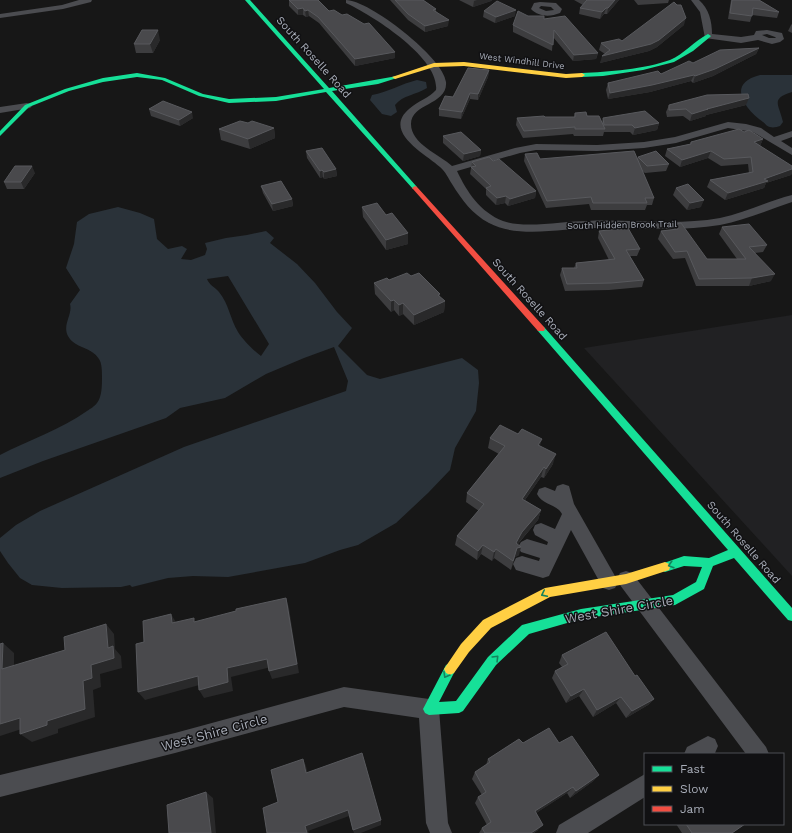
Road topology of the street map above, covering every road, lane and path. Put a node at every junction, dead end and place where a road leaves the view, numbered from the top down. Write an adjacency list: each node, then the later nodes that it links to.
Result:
1 (88, 0): 5 (street)
2 (246, 0): 9 (street, South Roselle Road)
3 (350, 0): 8 (street, South Hidden Brook Trail)
4 (695, 0): 6 (street)
5 (0, 16)
6 (708, 36): 7 (street); 8 (street, West Windhill Drive)
7 (759, 38)
8 (434, 65): 9 (street, West Windhill Drive); 16 (street, South Hidden Brook Trail)
9 (327, 90): 10 (street, West Windhill Drive); 23 (street, South Roselle Road)
10 (27, 106): 11 (street); 12 (street)
11 (0, 110)
12 (0, 134)
13 (792, 134): 14 (street)
14 (774, 140): 15 (street); 16 (street)
15 (792, 152)
16 (450, 170): 17 (street, South Hidden Brook Trail)
17 (792, 198)
18 (545, 494): 19 (street)
19 (567, 503): 21 (street); 26 (street)
20 (541, 530): 21 (street)
21 (554, 546): 22 (street); 25 (street)
22 (526, 547)
23 (736, 552): 24 (street); 28 (street, South Roselle Road)
24 (709, 563): 26 (street, one-way to 26); 27 (street, West Shire Circle)
25 (522, 564)
26 (618, 580): 27 (street); 29 (street, one-way to 29)
27 (646, 605): 29 (street, West Shire Circle, one-way to 27); 30 (street)
28 (792, 616)
29 (429, 709): 31 (street, West Shire Circle); 33 (street)
30 (758, 753)
31 (0, 786)
32 (644, 786): 34 (street)
33 (441, 833)
34 (567, 833)

